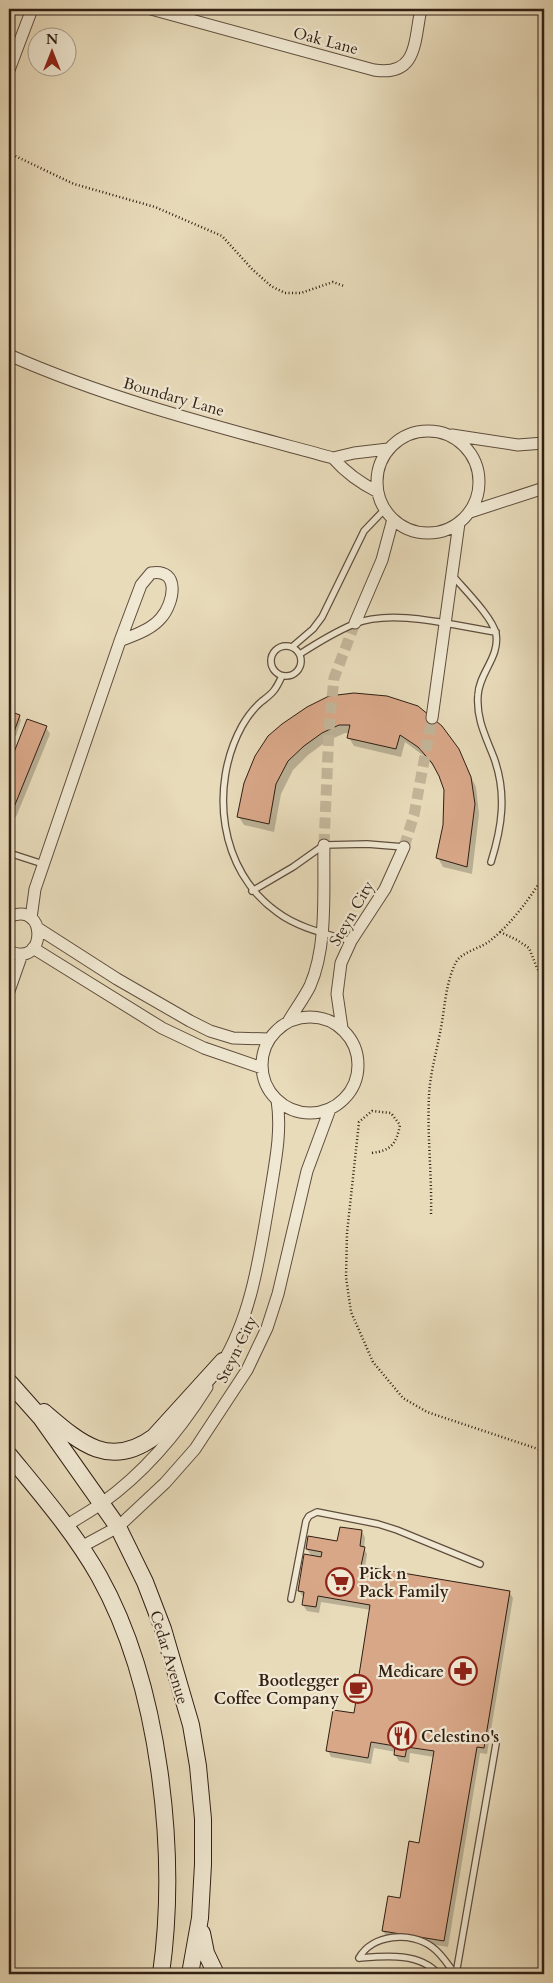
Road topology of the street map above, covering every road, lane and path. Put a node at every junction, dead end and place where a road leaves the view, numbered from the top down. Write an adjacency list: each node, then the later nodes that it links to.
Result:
1 (32, 9): 4 (street)
2 (151, 9): 3 (street, Oak Lane)
3 (421, 9)
4 (9, 70)
5 (9, 152): 6 (path)
6 (344, 286)
7 (9, 356): 11 (street, Boundary Lane)
8 (445, 434): 9 (street); 10 (street); 15 (street)
9 (544, 443)
10 (388, 449): 11 (street, Boundary Lane); 13 (street)
11 (332, 458): 13 (street, Boundary Lane)
12 (544, 488): 15 (street)
13 (378, 492): 14 (street)
14 (385, 509): 16 (street); 23 (lane)
15 (470, 512): 17 (street)
16 (393, 519): 17 (street); 19 (street)
17 (458, 523): 18 (street)
18 (452, 576): 20 (street); 21 (lane)
19 (355, 623): 20 (lane); 24 (lane)
20 (444, 624): 21 (lane); 26 (street)
21 (496, 632): 30 (lane)
22 (120, 641): 22 (street); 31 (street)
23 (292, 647): 24 (lane); 25 (lane)
24 (300, 654): 25 (lane)
25 (282, 676): 34 (lane)
26 (432, 718)
27 (324, 845): 28 (lane); 34 (lane); 39 (street, Steyn City)
28 (404, 847): 40 (street, Steyn City)
29 (9, 853): 31 (lane)
30 (491, 862)
31 (43, 864): 33 (street)
32 (544, 876): 38 (path)
33 (35, 889): 35 (street); 36 (street)
34 (252, 891): 39 (lane)
35 (14, 916): 36 (street)
36 (31, 918): 37 (street)
37 (39, 929): 41 (street); 48 (street)
38 (500, 932): 44 (path); 53 (path)
39 (321, 933): 40 (lane); 46 (street, Steyn City)
40 (352, 941): 47 (street, Steyn City)
41 (33, 948): 43 (street); 49 (street)
42 (9, 951): 43 (street)
43 (22, 954): 45 (street)
44 (544, 980)
45 (9, 991)
46 (288, 1022): 47 (street); 48 (street)
47 (342, 1028): 51 (street)
48 (269, 1039): 49 (street)
49 (262, 1068): 50 (street)
50 (277, 1100): 51 (street); 54 (street, Steyn City)
51 (330, 1109): 60 (street, Steyn City)
52 (372, 1153): 56 (path)
53 (431, 1214)
54 (223, 1361): 55 (main road); 58 (street, Steyn City)
55 (9, 1382): 58 (main road, Cedar Avenue)
56 (544, 1451)
57 (9, 1455): 59 (main road)
58 (102, 1503): 59 (street, Steyn City); 60 (main road, Cedar Avenue)
59 (66, 1526): 61 (main road)
60 (118, 1527): 61 (street, Steyn City); 65 (main road, Cedar Avenue)
61 (81, 1547): 66 (main road)
62 (480, 1564): 63 (lane)
63 (291, 1599)
64 (496, 1744): 70 (lane)
65 (200, 1918): 67 (main road, Cedar Avenue); 68 (main road)
66 (161, 1974)
67 (190, 1974)
68 (216, 1974)
69 (438, 1974): 70 (lane)
70 (455, 1974)

